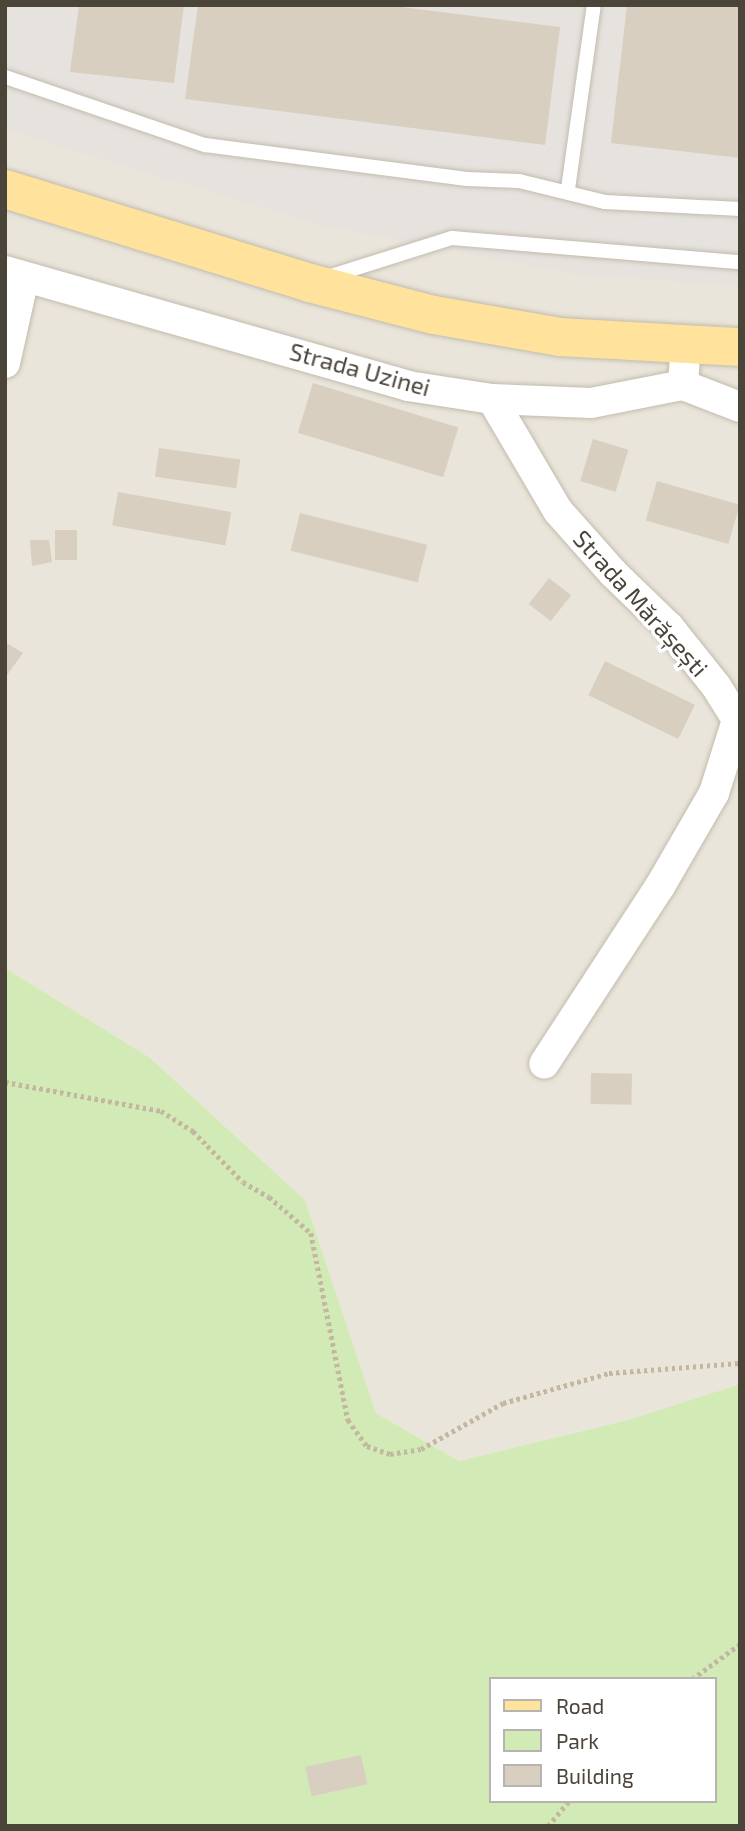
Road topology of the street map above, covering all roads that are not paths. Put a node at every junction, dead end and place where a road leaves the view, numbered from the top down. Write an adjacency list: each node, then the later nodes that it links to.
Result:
1 (594, 5): 4 (lane)
2 (5, 77): 4 (lane)
3 (5, 188): 8 (main road)
4 (568, 189): 5 (lane)
5 (740, 209)
6 (740, 262): 8 (lane)
7 (14, 274): 11 (street); 13 (street, Strada Uzinei)
8 (310, 283): 9 (main road)
9 (686, 346): 10 (main road); 12 (street)
10 (740, 347)
11 (5, 363)
12 (683, 385): 13 (street, Strada Uzinei); 14 (street)
13 (492, 399): 15 (street, Strada Mărășești)
14 (740, 407)
15 (544, 1064)

